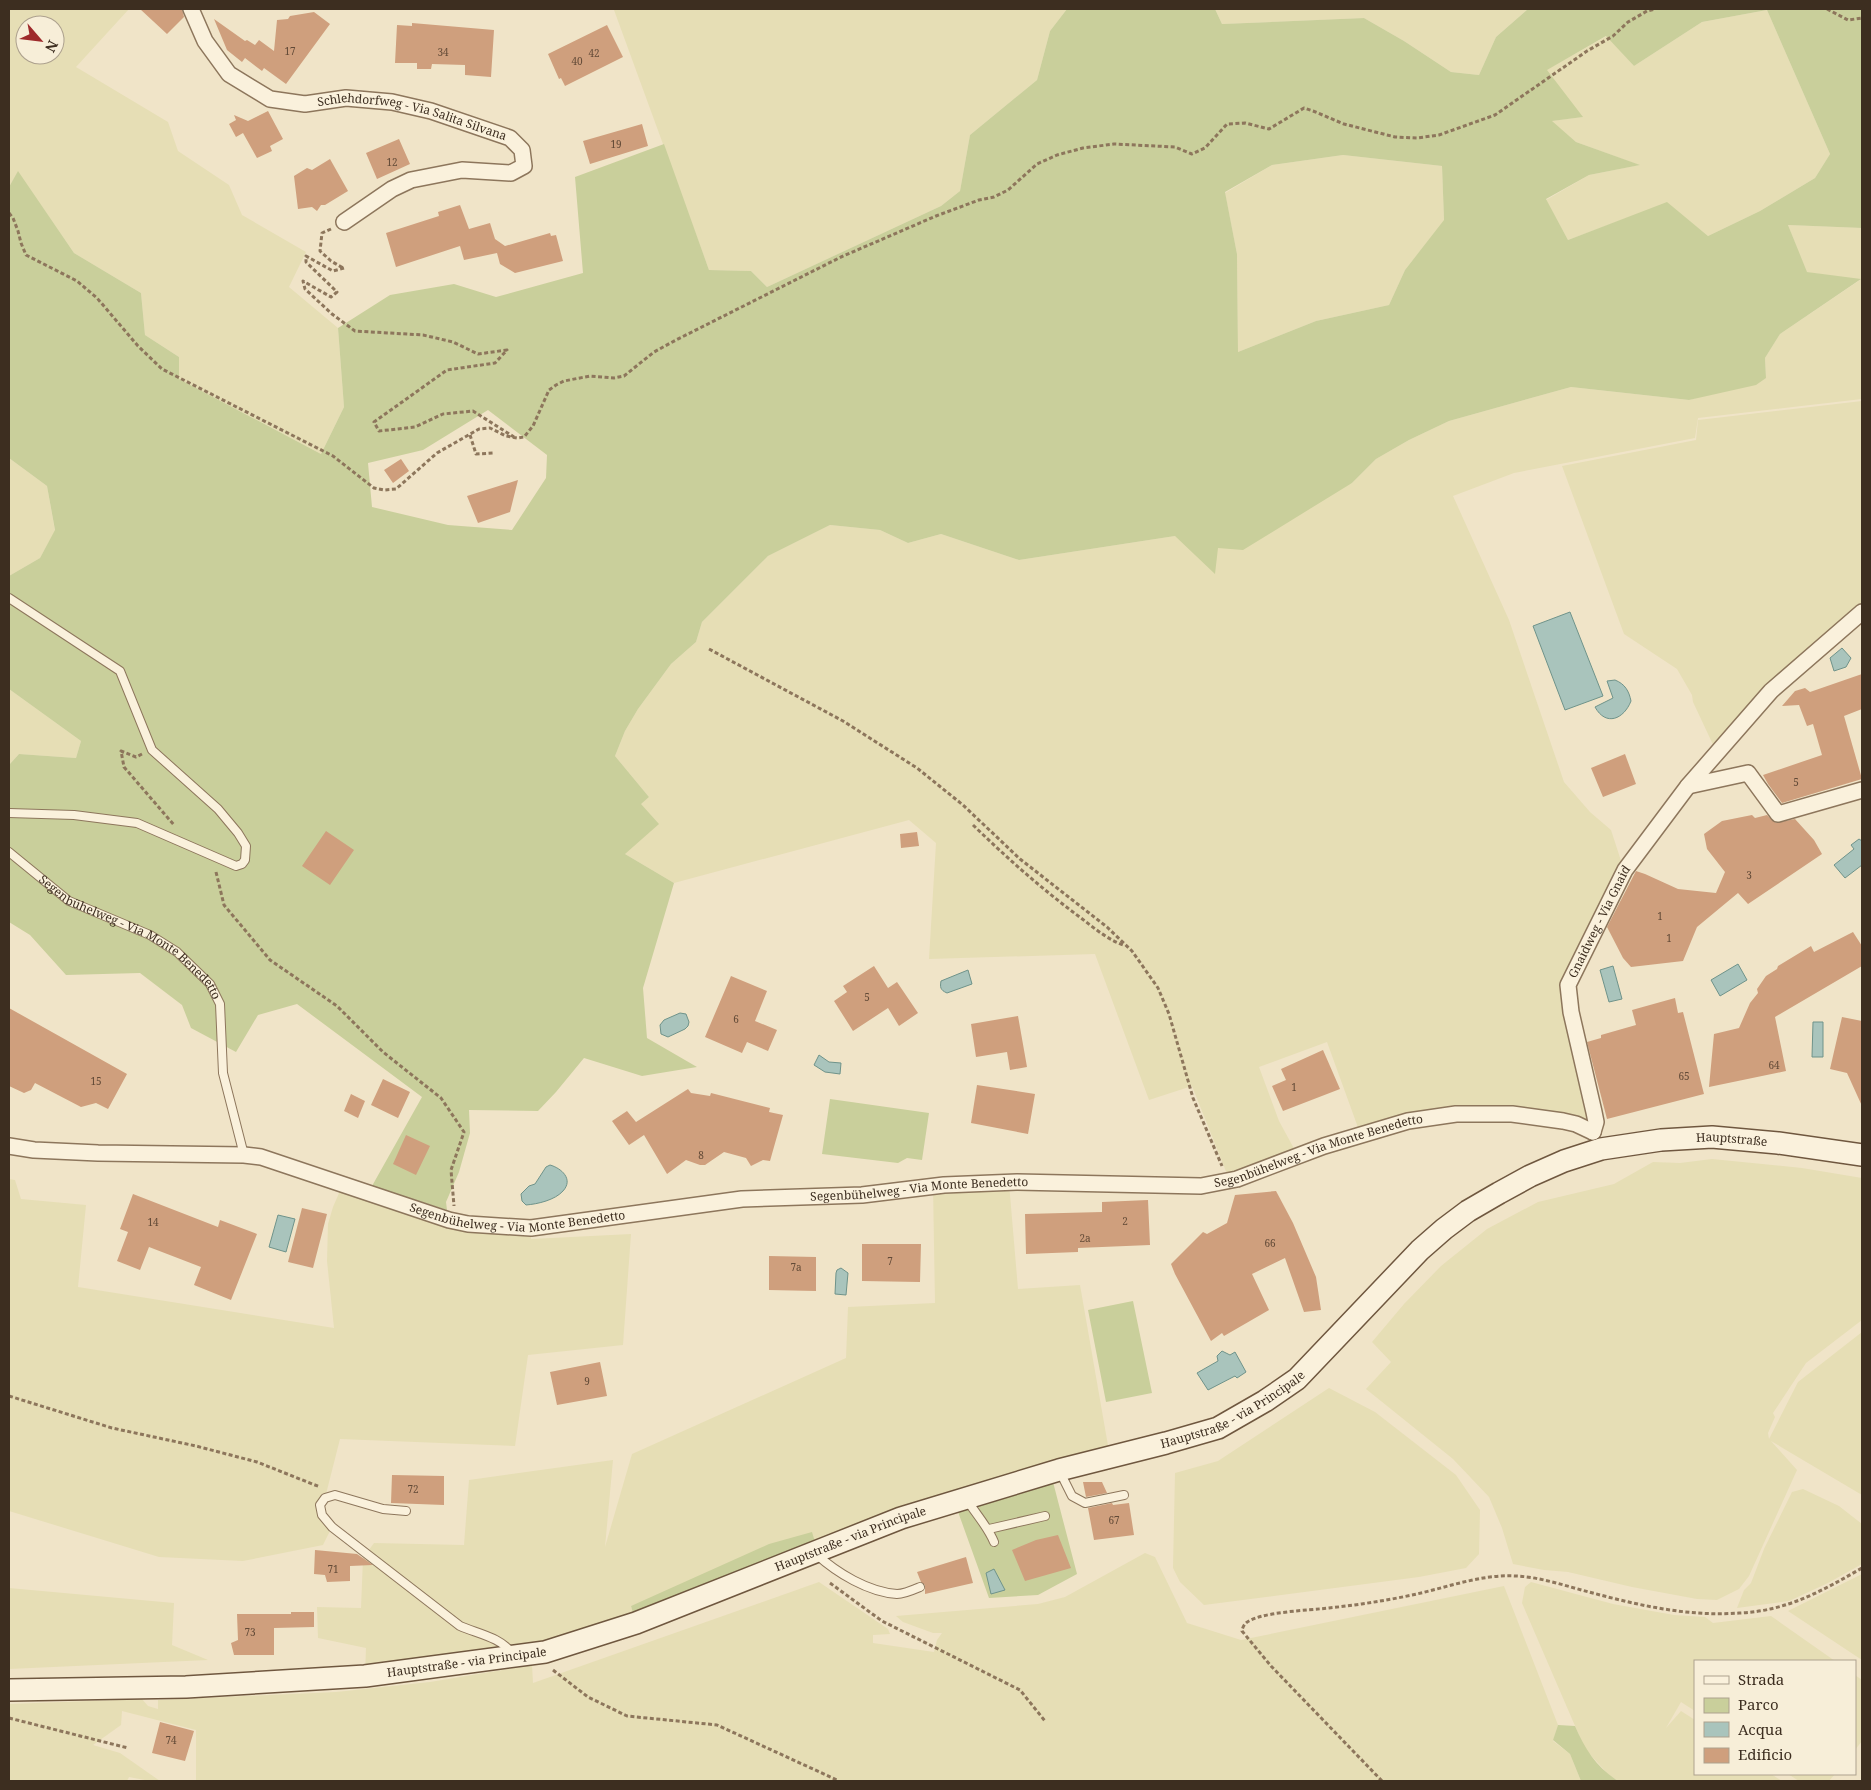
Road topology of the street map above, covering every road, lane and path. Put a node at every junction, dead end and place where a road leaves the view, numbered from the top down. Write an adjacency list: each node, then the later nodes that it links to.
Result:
1 (191, 9): 6 (street, Schlehdorfweg - Via Salita Silvana)
2 (1655, 9): 9 (path)
3 (1827, 9): 4 (path)
4 (1862, 18)
5 (9, 213): 8 (path)
6 (344, 222)
7 (322, 232): 9 (path)
8 (470, 435): 9 (path); 10 (path)
9 (517, 438)
10 (493, 453)
11 (9, 598): 14 (lane)
12 (1862, 612): 15 (street, Gnaidweg - Via Gnaid)
13 (709, 649): 22 (path)
14 (152, 750): 19 (path); 21 (lane)
15 (1688, 786): 16 (street); 23 (street, Gnaidweg - Via Gnaid)
16 (1862, 790)
17 (9, 813): 21 (lane)
18 (973, 825): 22 (path)
19 (175, 826)
20 (9, 852): 25 (lane, Segenbühelweg - Via Monte Benedetto)
21 (212, 856): 28 (path)
22 (1126, 946): 27 (path)
23 (1597, 1140): 26 (street, Hauptstraße); 27 (street, Segenbühelweg - Via Monte Benedetto); 30 (street, Hauptstraße - via Principale)
24 (9, 1146): 25 (street, Segenbühelweg - Via Monte Benedetto)
25 (244, 1155): 28 (street, Segenbühelweg - Via Monte Benedetto)
26 (1862, 1155)
27 (1228, 1181): 28 (street, Segenbühelweg - Via Monte Benedetto)
28 (468, 1224)
29 (9, 1396): 32 (path)
30 (1059, 1470): 31 (lane); 33 (street, Hauptstraße - via Principale)
31 (1124, 1495)
32 (345, 1497): 34 (lane); 42 (lane)
33 (966, 1498): 36 (lane); 38 (street, Hauptstraße - via Principale)
34 (406, 1511)
35 (1045, 1516): 36 (lane)
36 (989, 1529): 37 (lane)
37 (994, 1542)
38 (809, 1555): 40 (lane); 41 (street, Hauptstraße - via Principale); 45 (path)
39 (1862, 1568): 48 (path)
40 (920, 1588)
41 (545, 1652): 42 (street, Hauptstraße - via Principale); 47 (path)
42 (514, 1656): 43 (street, Hauptstraße - via Principale)
43 (9, 1690)
44 (9, 1718): 46 (path)
45 (1045, 1721)
46 (128, 1748)
47 (837, 1780)
48 (1382, 1781)

